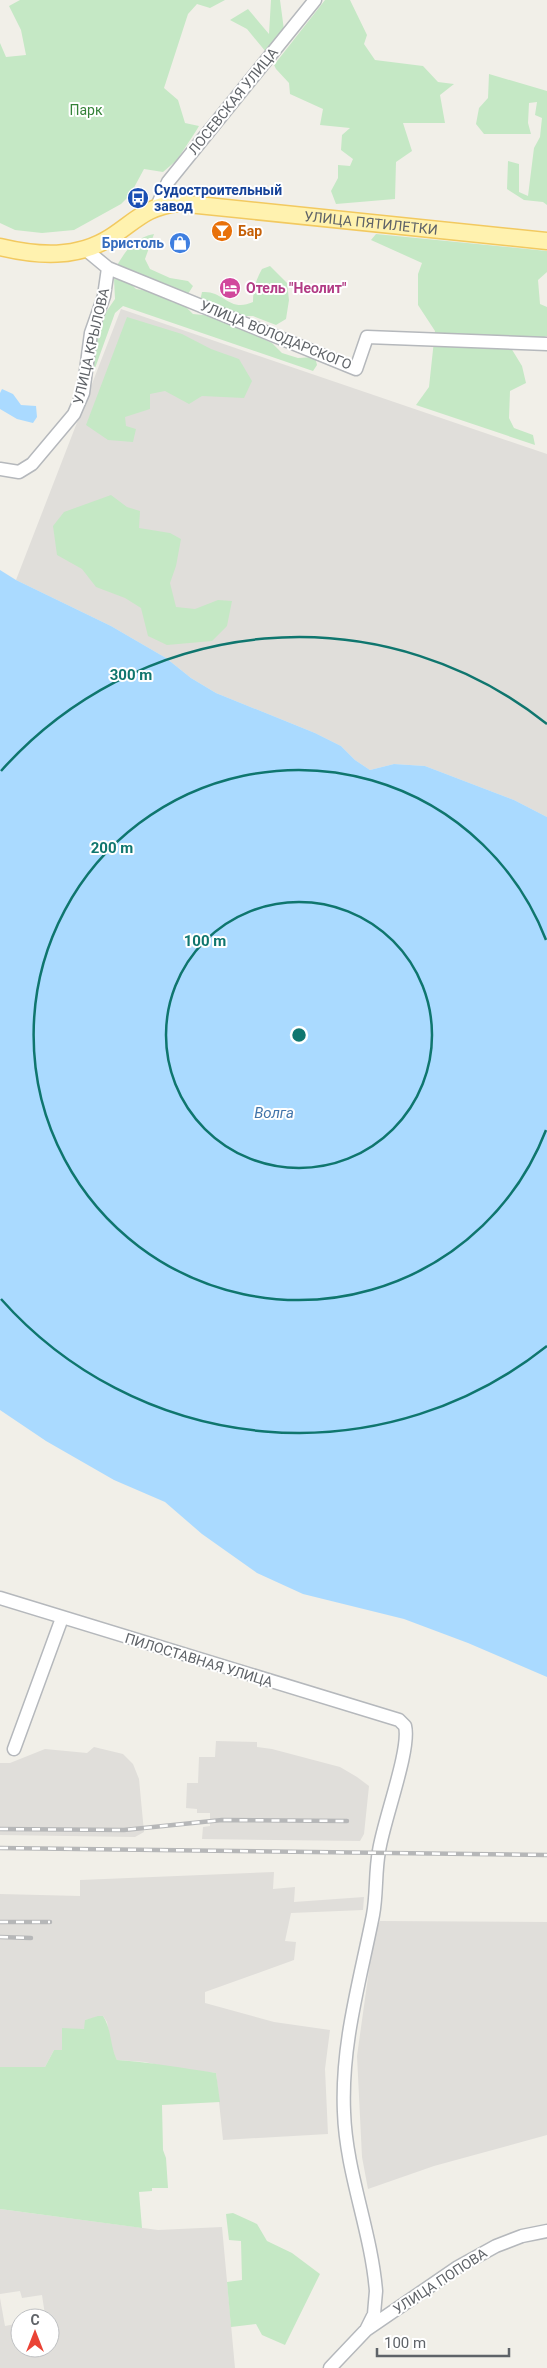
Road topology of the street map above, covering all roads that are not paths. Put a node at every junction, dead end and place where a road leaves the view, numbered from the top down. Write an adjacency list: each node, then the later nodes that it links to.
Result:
1 (315, 0): 2 (street, ЛОСЕВСКАЯ УЛИЦА)
2 (157, 206): 3 (main road, УЛИЦА ПЯТИЛЕТКИ); 5 (main road, УЛИЦА ПЯТИЛЕТКИ)
3 (547, 241)
4 (0, 247): 5 (main road, УЛИЦА ПЯТИЛЕТКИ)
5 (85, 249): 6 (street)
6 (108, 268): 7 (street, УЛИЦА ВОЛОДАРСКОГО); 8 (street, УЛИЦА КРЫЛОВА)
7 (547, 344)
8 (0, 470)
9 (0, 1598): 10 (street, ПИЛОСТАВНАЯ УЛИЦА)
10 (62, 1618): 11 (street, ПИЛОСТАВНАЯ УЛИЦА); 12 (street)
11 (399, 1720): 14 (street, УЛИЦА ПОПОВА)
12 (14, 1749)
13 (547, 2231): 14 (street, УЛИЦА ПОПОВА)
14 (366, 2330): 15 (street, УЛИЦА ПОПОВА)
15 (330, 2368)

